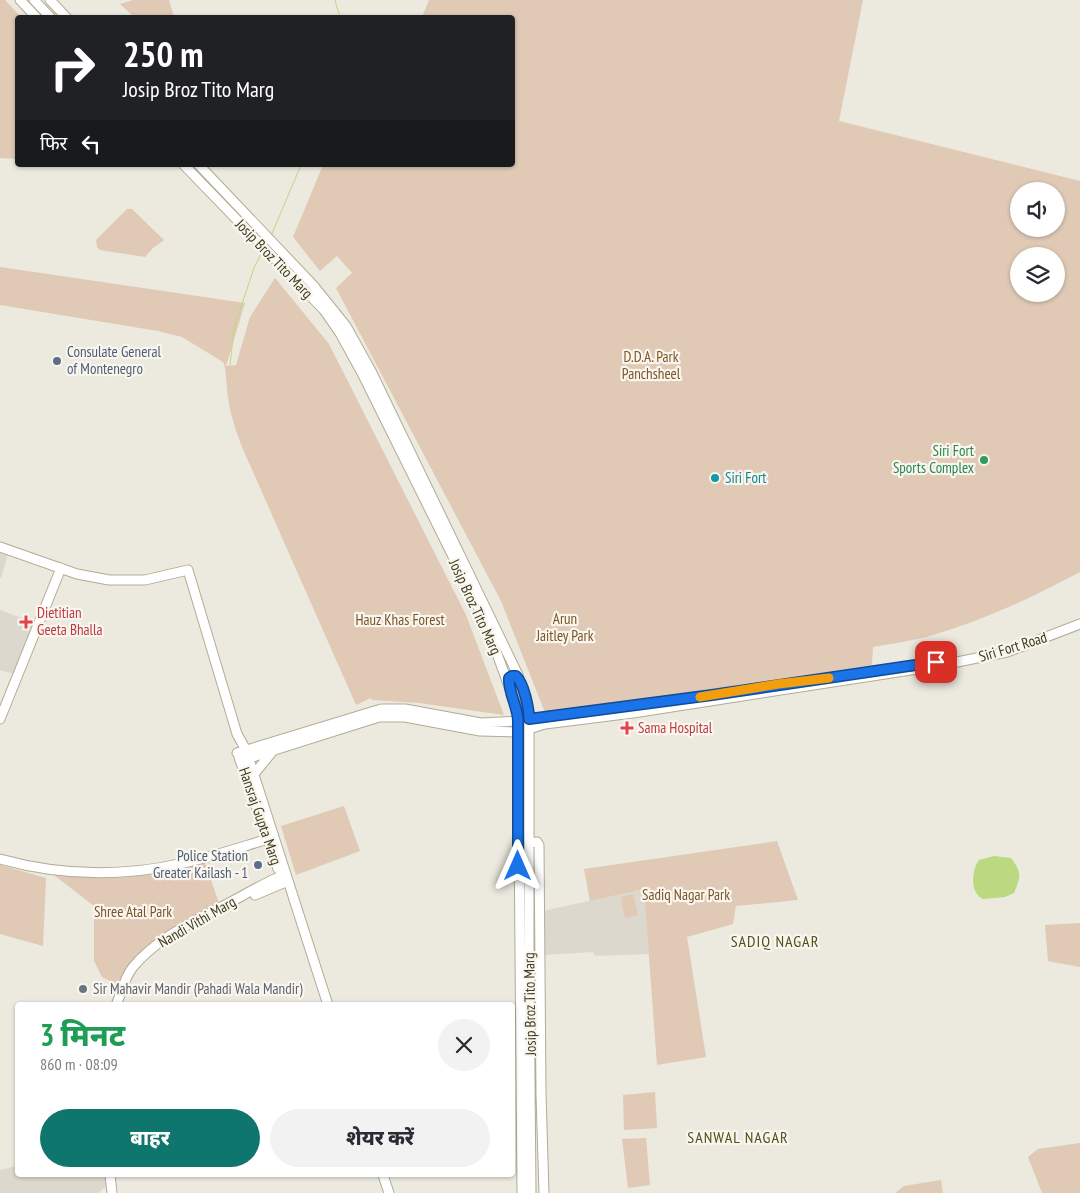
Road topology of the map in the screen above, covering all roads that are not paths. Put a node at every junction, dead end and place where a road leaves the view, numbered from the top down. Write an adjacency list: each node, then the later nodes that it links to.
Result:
1 (20, 0): 4 (street)
2 (34, 0): 5 (street)
3 (50, 0): 6 (street)
4 (34, 15)
5 (48, 15)
6 (64, 15)
7 (186, 167): 9 (street, Josip Broz Tito Marg)
8 (203, 167): 9 (street, Josip Broz Tito Marg)
9 (277, 255): 14 (street, Josip Broz Tito Marg); 15 (street, Josip Broz Tito Marg)
10 (0, 547): 11 (street)
11 (61, 568): 17 (street); 22 (street, Hansraj Gupta Marg)
12 (1080, 620): 19 (street, Siri Fort Road)
13 (1080, 624): 19 (street, Siri Fort Road)
14 (520, 680): 15 (street); 19 (street, Josip Broz Tito Marg)
15 (509, 684): 18 (street, Josip Broz Tito Marg)
16 (395, 713): 18 (street); 20 (street); 21 (street); 22 (street)
17 (0, 719)
18 (518, 721): 20 (street, Josip Broz Tito Marg)
19 (529, 724): 25 (street, Josip Broz Tito Marg)
20 (518, 732): 34 (street, Josip Broz Tito Marg)
21 (274, 750): 22 (street); 23 (street)
22 (243, 756): 23 (street, Hansraj Gupta Marg); 24 (street, Hansraj Gupta Marg)
23 (254, 774): 27 (street, Hansraj Gupta Marg)
24 (268, 839): 26 (street); 27 (street, Hansraj Gupta Marg)
25 (529, 843): 35 (street, Josip Broz Tito Marg); 36 (street)
26 (0, 859)
27 (285, 878): 28 (street, Nandi Vithi Marg); 29 (street, Hansraj Gupta Marg)
28 (117, 1002)
29 (327, 1002)
30 (110, 1177): 32 (street)
31 (384, 1177): 33 (street)
32 (112, 1193)
33 (389, 1193)
34 (522, 1193)
35 (531, 1193)
36 (544, 1193)

